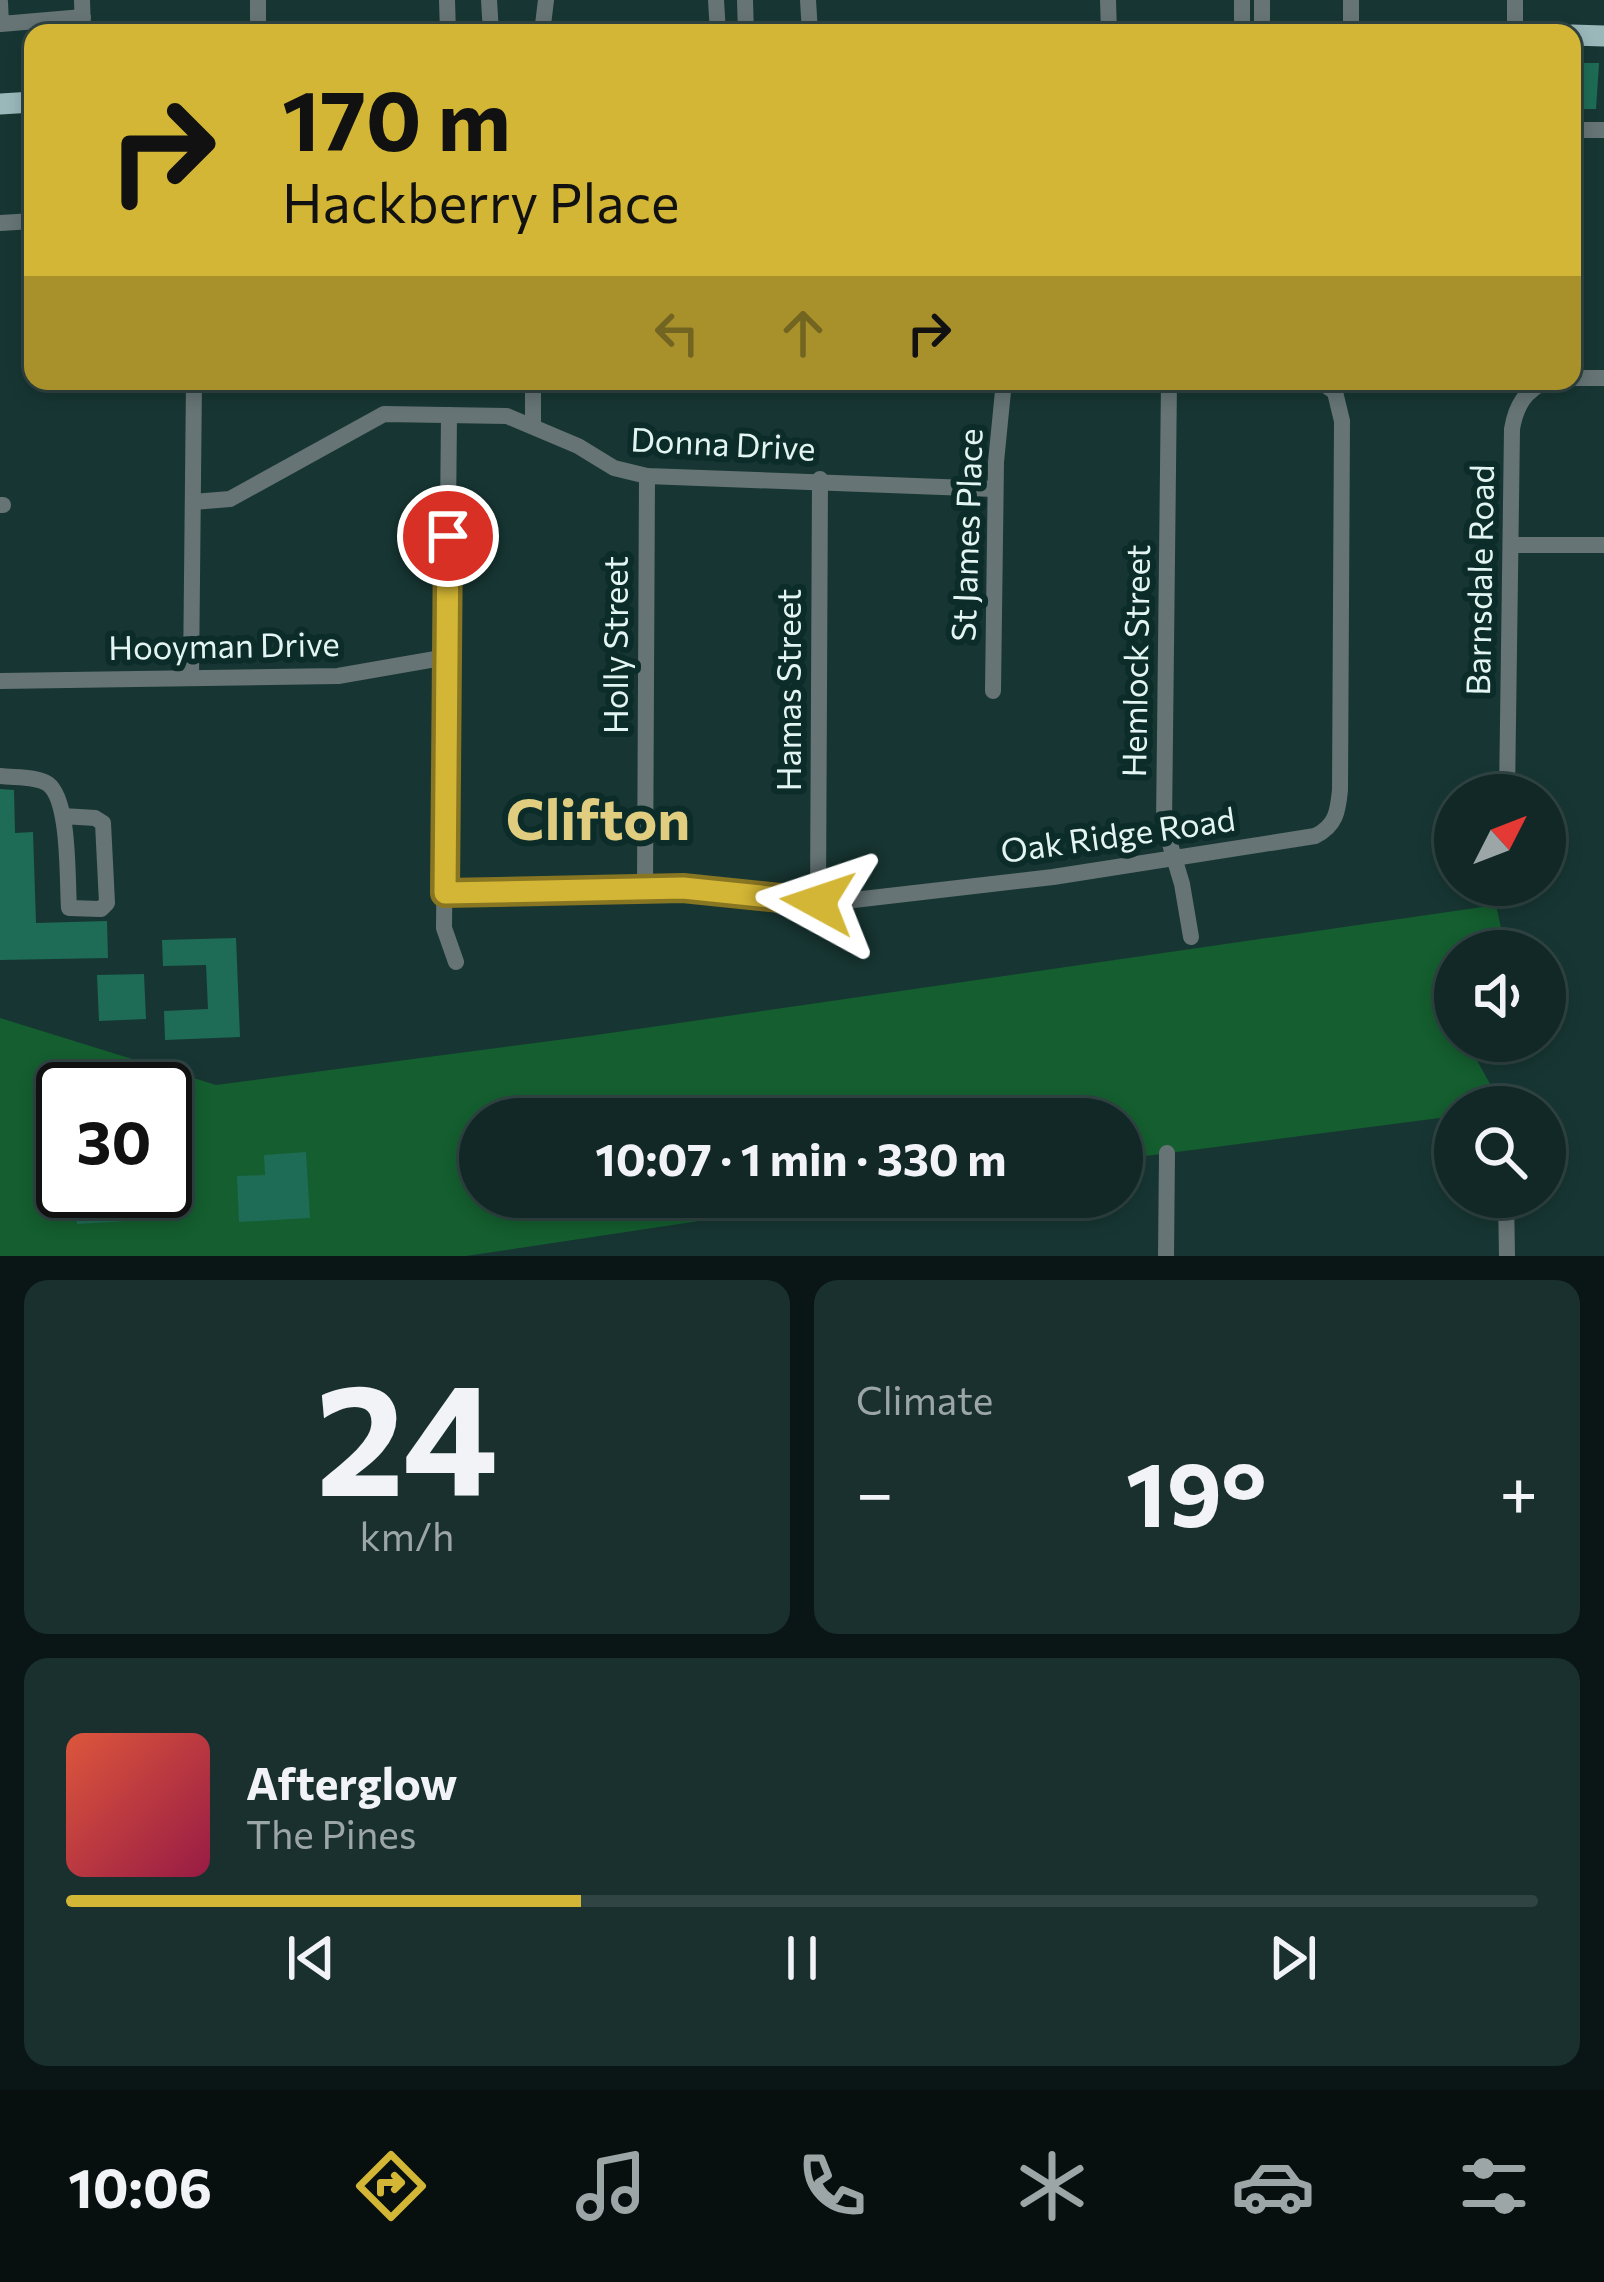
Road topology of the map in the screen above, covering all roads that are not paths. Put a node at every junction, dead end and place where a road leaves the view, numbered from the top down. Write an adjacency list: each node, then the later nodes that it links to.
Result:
1 (0, 2): 2 (street)
2 (83, 17)
3 (194, 390): 14 (street)
4 (533, 390): 10 (street)
5 (1003, 390): 13 (street, St James Place)
6 (1169, 390): 24 (street, Hemlock Street)
7 (1332, 390): 24 (street, Oak Ridge Road)
8 (1530, 390): 15 (street, Barnsdale Road)
9 (448, 415): 10 (street, Donna Drive); 14 (street, Donna Drive); 17 (street)
10 (532, 424): 11 (street, Donna Drive)
11 (647, 476): 12 (street, Donna Drive); 25 (street, Holly Street)
12 (820, 479): 13 (street, Donna Drive); 27 (street, Hamas Street)
13 (995, 489): 20 (street, St James Place)
14 (193, 502): 18 (street)
15 (1511, 545): 16 (street); 21 (street, Barnsdale Road)
16 (1604, 545)
17 (447, 657): 18 (street, Hooyman Drive); 26 (street)
18 (191, 677): 19 (street, Hooyman Drive)
19 (0, 681)
20 (993, 691)
21 (1508, 774)
22 (0, 776): 23 (street)
23 (63, 816): 23 (street)
24 (1175, 858): 27 (street, Oak Ridge Road); 28 (street, Hemlock Street)
25 (645, 887): 26 (street, Oak Ridge Road); 27 (street, Oak Ridge Road)
26 (445, 893): 29 (street)
27 (818, 902)
28 (1191, 938)
29 (456, 962)
30 (1167, 1153): 32 (street)
31 (1506, 1218): 33 (street)
32 (1166, 1256)
33 (1507, 1256)

